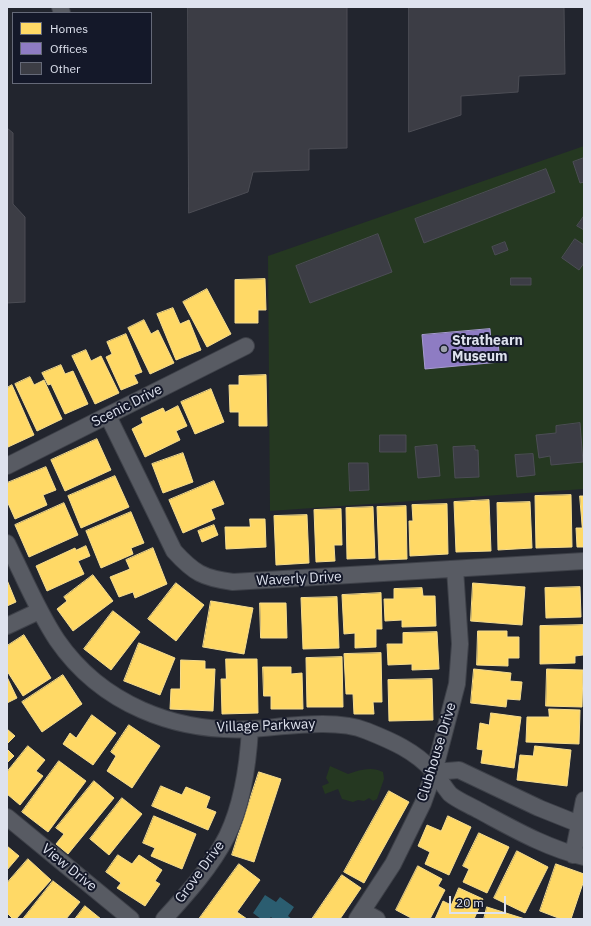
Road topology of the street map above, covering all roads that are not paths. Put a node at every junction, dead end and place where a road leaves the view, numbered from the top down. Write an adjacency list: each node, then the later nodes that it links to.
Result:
1 (246, 346): 2 (street, Scenic Drive)
2 (108, 416): 3 (street, Scenic Drive); 6 (street, Waverly Drive)
3 (7, 466)
4 (7, 542): 7 (street, Village Parkway)
5 (584, 561): 6 (street, Waverly Drive)
6 (455, 569): 10 (street, Clubhouse Drive)
7 (39, 611): 8 (street); 9 (street, Village Parkway)
8 (7, 626)
9 (250, 729): 10 (street, Village Parkway); 17 (street, Grove Drive)
10 (434, 772): 13 (street); 14 (street, Village Parkway); 15 (street, Clubhouse Drive)
11 (584, 800): 13 (street)
12 (7, 817): 16 (street, View Drive)
13 (582, 826): 14 (street)
14 (578, 856)
15 (360, 915): 18 (street)
16 (131, 919)
17 (164, 919)
18 (377, 919)

